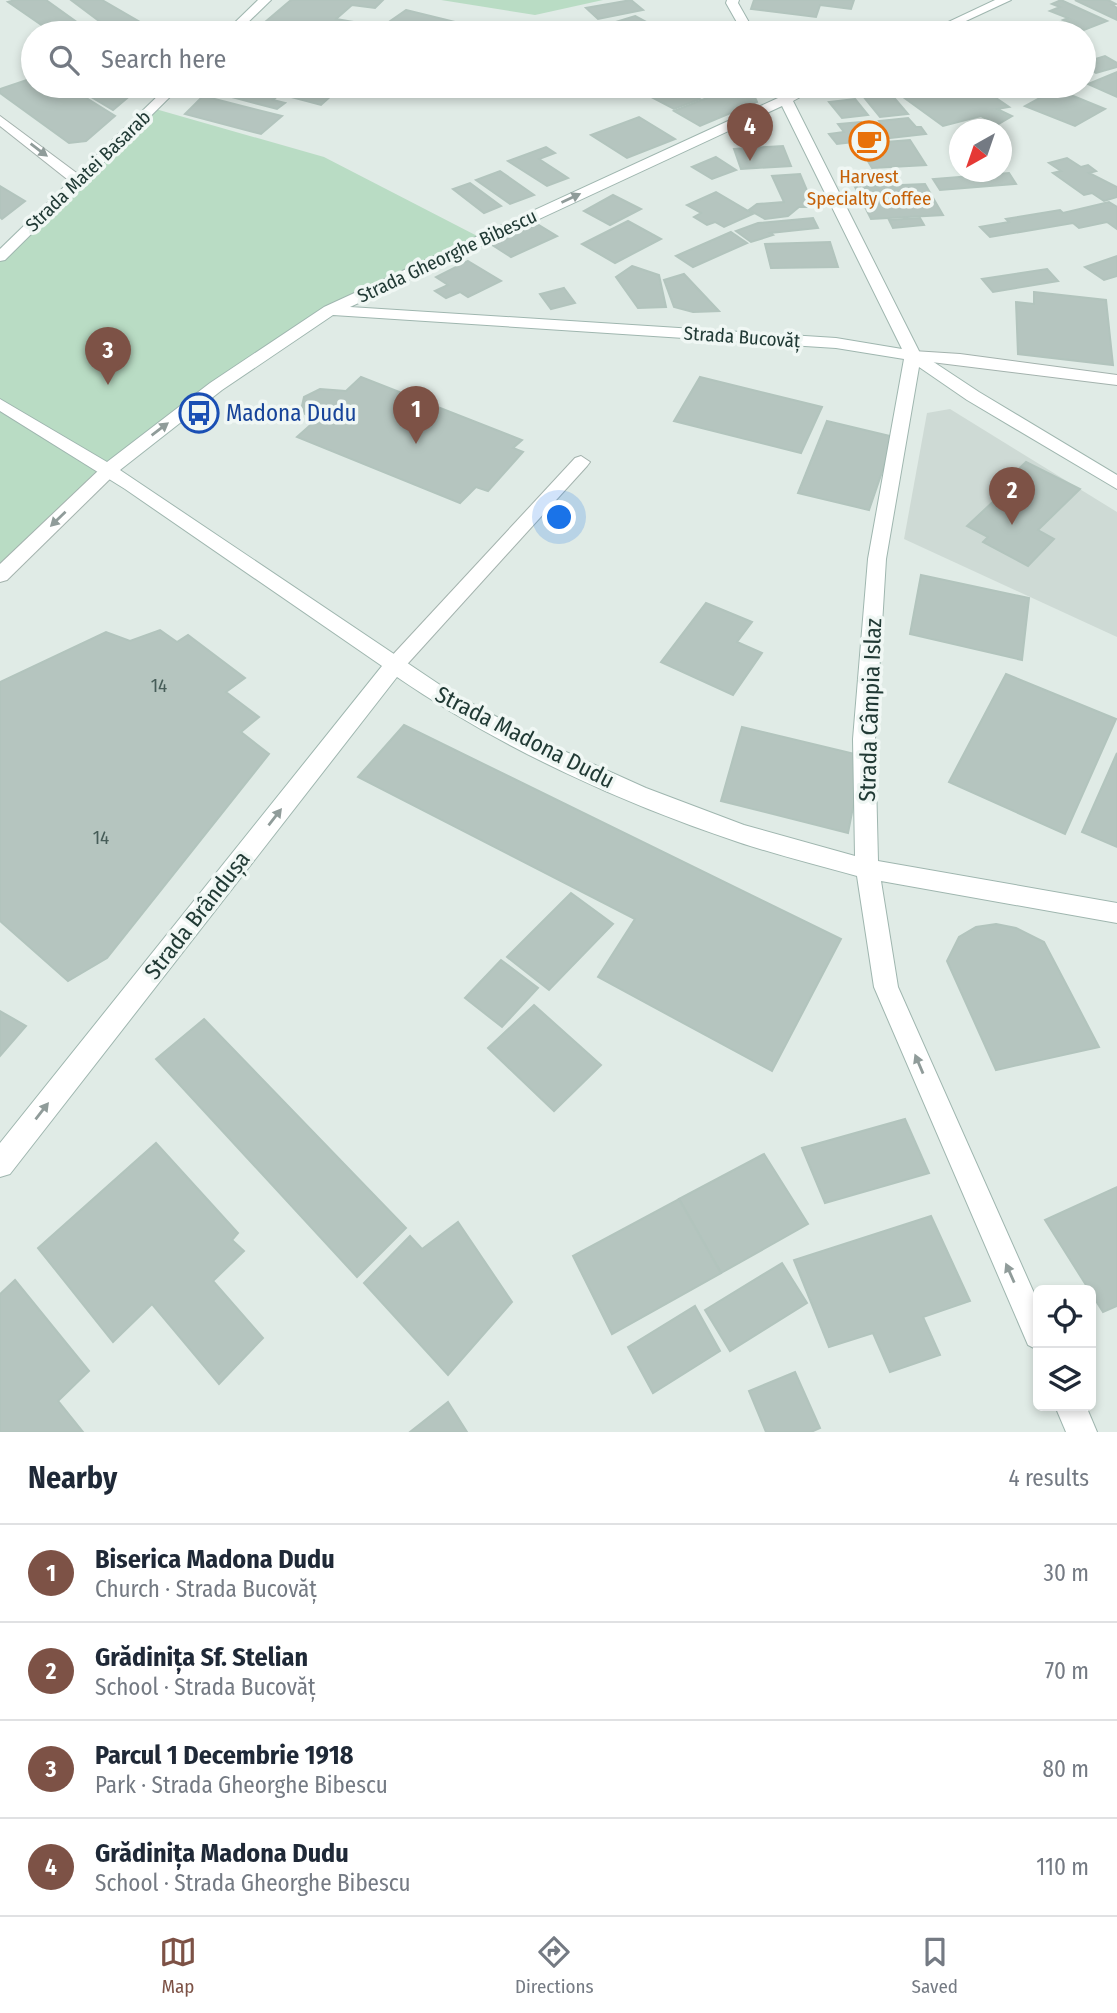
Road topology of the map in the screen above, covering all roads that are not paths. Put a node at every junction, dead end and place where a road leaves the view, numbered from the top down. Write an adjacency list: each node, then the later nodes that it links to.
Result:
1 (265, 0): 4 (street)
2 (733, 0): 5 (street)
3 (1005, 0): 6 (street)
4 (243, 21)
5 (744, 21)
6 (958, 21)
7 (163, 98): 11 (street, Strada Matei Basarab)
8 (771, 98): 13 (street, Strada Gheorghe Bibescu, one-way to 8)
9 (786, 98): 14 (street)
10 (0, 120): 11 (street, one-way to 11)
11 (78, 180): 12 (street, Strada Matei Basarab)
12 (0, 257)
13 (330, 310): 14 (street, Strada Bucovăț); 18 (street, Strada Gheorghe Bibescu, one-way to 13)
14 (913, 356): 15 (street); 19 (street, Strada Bucovăț); 22 (street, Strada Câmpia Islaz)
15 (1117, 380)
16 (0, 404): 18 (street, Strada Madona Dudu)
17 (581, 462): 21 (street, Strada Brândușa)
18 (107, 472): 20 (street, Strada Gheorghe Bibescu, one-way to 20); 21 (street, Strada Madona Dudu)
19 (1117, 483)
20 (0, 575)
21 (394, 666): 22 (street, Strada Madona Dudu); 24 (street, Strada Brândușa, one-way to 21)
22 (867, 869): 23 (street, Strada Madona Dudu); 25 (street, Strada Câmpia Islaz, one-way to 22)
23 (1117, 913)
24 (0, 1164)
25 (1033, 1324)
26 (1072, 1411): 27 (street)
27 (1082, 1432)

